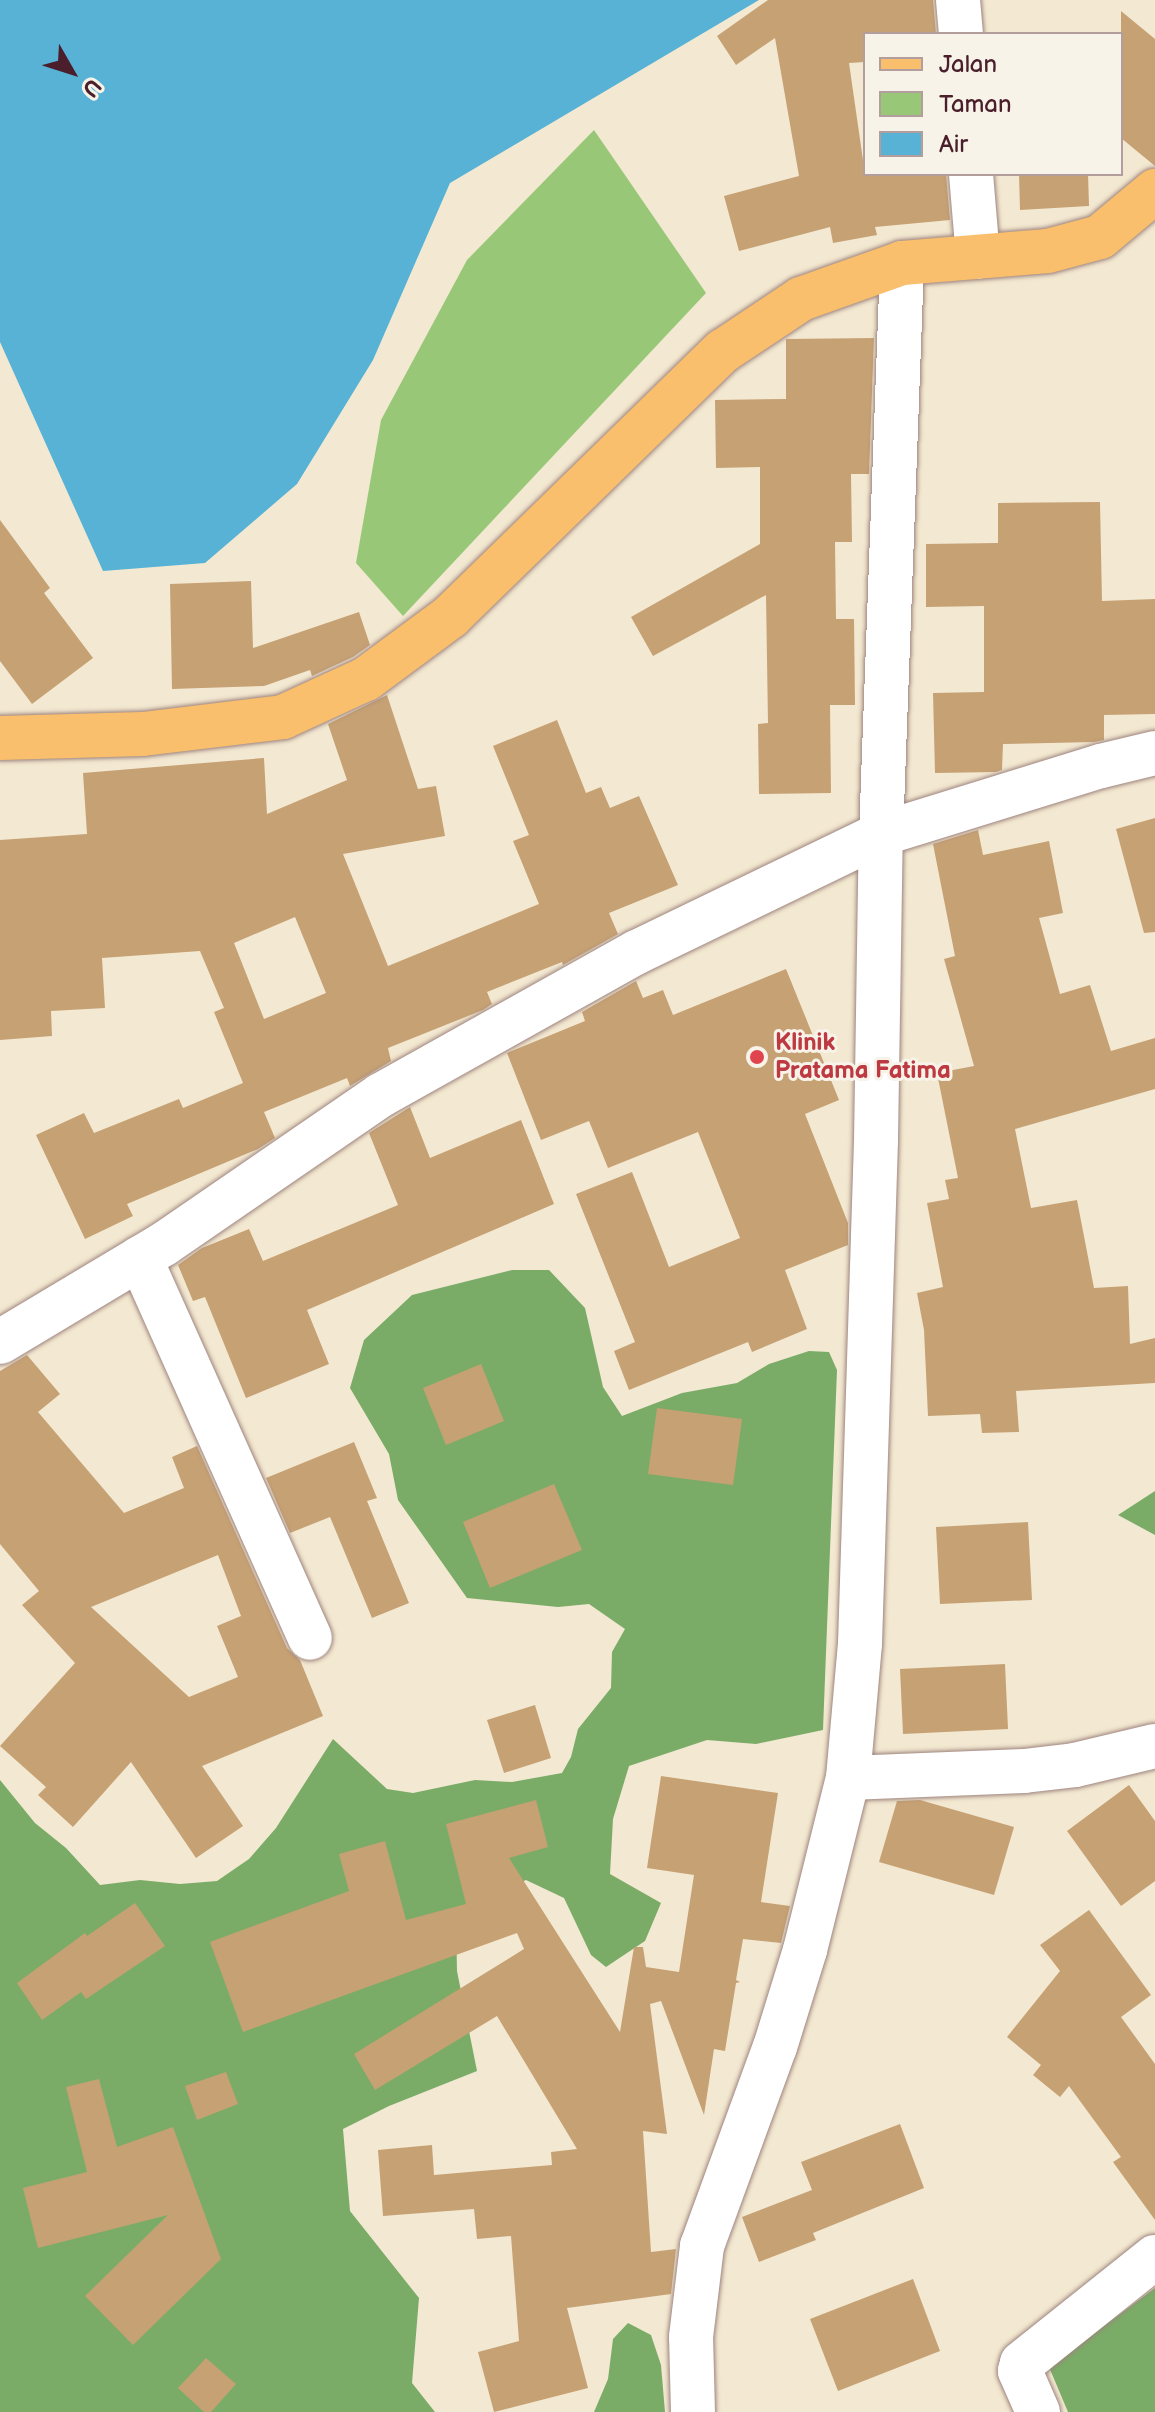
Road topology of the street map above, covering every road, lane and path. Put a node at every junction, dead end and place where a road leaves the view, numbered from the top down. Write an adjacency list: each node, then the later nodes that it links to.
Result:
1 (958, 0): 2 (street)
2 (961, 32)
3 (971, 176): 5 (street)
4 (1155, 191): 5 (main road)
5 (978, 257): 6 (main road)
6 (902, 263): 7 (main road); 9 (street)
7 (1, 736)
8 (1155, 753): 9 (street)
9 (881, 834): 10 (street); 14 (street)
10 (140, 1258): 11 (street); 12 (street)
11 (0, 1342)
12 (310, 1638)
13 (1155, 1746): 14 (street)
14 (848, 1778): 16 (street)
15 (1155, 2257): 17 (street)
16 (693, 2412)
17 (1038, 2412)

